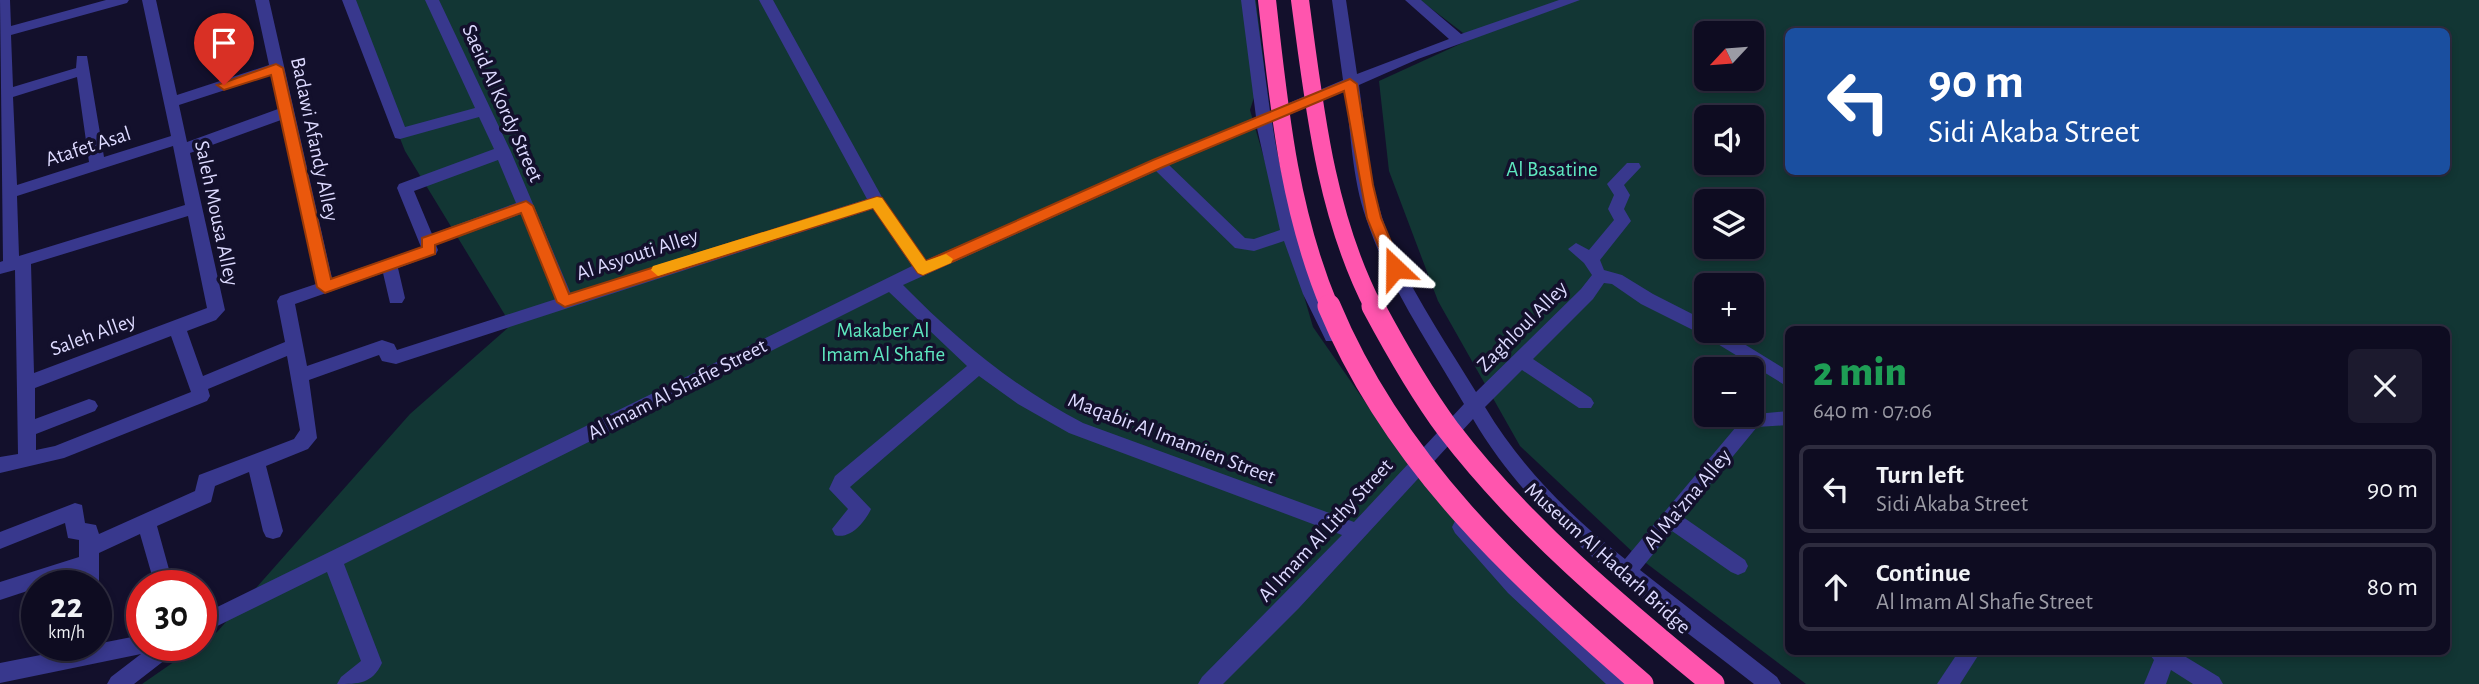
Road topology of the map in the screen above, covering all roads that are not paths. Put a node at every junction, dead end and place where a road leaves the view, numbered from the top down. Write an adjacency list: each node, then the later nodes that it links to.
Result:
1 (4, 0): 14 (street)
2 (122, 0): 14 (street)
3 (149, 0): 20 (street, Saleh Mousa Alley)
4 (262, 0): 17 (street, Badawi Afandy Alley)
5 (349, 0): 21 (street)
6 (432, 0): 21 (street, Saeid Al Kordy Street)
7 (765, 0): 32 (street)
8 (1248, 0): 24 (street)
9 (1267, 0): 88 (highway, bridge)
10 (1300, 0): 89 (highway, Museum Al Hadarh Bridge, bridge)
11 (1339, 0): 18 (street)
12 (1412, 0): 15 (street)
13 (1573, 0): 15 (street, Al Imam Al Shafie Street)
14 (5, 32): 16 (street)
15 (1458, 39): 18 (street, Al Imam Al Shafie Street)
16 (3, 54): 19 (street)
17 (276, 68): 20 (street); 22 (street, Badawi Afandy Alley)
18 (1350, 84): 24 (street, Al Imam Al Shafie Street); 57 (street)
19 (6, 94): 23 (street); 29 (street)
20 (171, 102): 25 (street, Saleh Mousa Alley)
21 (484, 111): 27 (street, Saeid Al Kordy Street)
22 (286, 112): 25 (street, Atafet Asal); 42 (street, Badawi Afandy Alley)
23 (4, 117): 26 (street)
24 (1263, 119): 28 (street, Al Imam Al Shafie Street); 35 (street)
25 (180, 144): 29 (street, Atafet Asal); 34 (street, Saleh Mousa Alley)
26 (4, 152): 31 (street)
27 (503, 152): 33 (street, Saeid Al Kordy Street); 36 (street)
28 (1158, 164): 35 (street); 39 (street, Al Imam Al Shafie Street)
29 (97, 165): 31 (street, Atafet Asal)
30 (1633, 167): 40 (street)
31 (9, 193): 38 (street)
32 (877, 202): 39 (street); 44 (street, Al Asyouti Alley)
33 (526, 206): 36 (street); 44 (street, Saeid Al Kordy Street)
34 (194, 208): 38 (street); 46 (street, Saleh Mousa Alley)
35 (1287, 234): 63 (street)
36 (427, 242): 37 (street)
37 (389, 264): 42 (street); 43 (street)
38 (11, 265): 53 (street)
39 (923, 269): 41 (street, Al Imam Al Shafie Street)
40 (1600, 276): 45 (street); 49 (street, Zaghloul Alley)
41 (891, 283): 50 (street, Maqabir Al Imamien Street); 71 (street, Al Imam Al Shafie Street)
42 (325, 287): 48 (street)
43 (396, 298)
44 (565, 302): 51 (street, Al Asyouti Alley)
45 (1694, 323)
46 (177, 328): 53 (street, Saleh Alley); 54 (street)
47 (1729, 343): 52 (street)
48 (294, 346): 51 (street); 54 (street)
49 (1520, 359): 55 (street); 57 (street, Zaghloul Alley)
50 (979, 366): 66 (street); 68 (street, Maqabir Al Imamien Street)
51 (299, 376): 61 (street)
52 (1785, 378)
53 (25, 384): 59 (street)
54 (197, 386): 60 (street)
55 (1585, 403)
56 (89, 406): 59 (street)
57 (1474, 406): 63 (street, Al Imam Al Lithy Street); 75 (street)
58 (1785, 418): 64 (street, Al Ma'zna Alley)
59 (26, 430): 60 (street)
60 (27, 457): 62 (street)
61 (256, 462): 65 (street); 67 (street)
62 (0, 465)
63 (1414, 467): 68 (street, Al Imam Al Lithy Street); 87 (street)
64 (1670, 519): 72 (street); 75 (street, Al Ma'zna Alley)
65 (146, 522): 70 (street); 74 (street)
66 (842, 529)
67 (273, 531)
68 (1354, 531): 86 (street, Al Imam Al Lithy Street)
69 (0, 541): 70 (street)
70 (89, 555): 73 (street); 76 (street)
71 (333, 561): 77 (street, Al Imam Al Shafie Street); 85 (street)
72 (1738, 566)
73 (89, 570)
74 (159, 570)
75 (1625, 573): 90 (street)
76 (0, 591)
77 (217, 617)
78 (126, 647): 83 (street)
79 (1968, 655): 91 (street)
80 (2162, 655): 92 (street)
81 (2164, 655): 93 (street)
82 (148, 661): 84 (street)
83 (0, 673)
84 (118, 684)
85 (348, 684)
86 (1209, 684)
87 (1621, 684)
88 (1642, 684)
89 (1713, 684)
90 (1770, 684)
91 (1948, 684)
92 (2155, 684)
93 (2212, 684)

